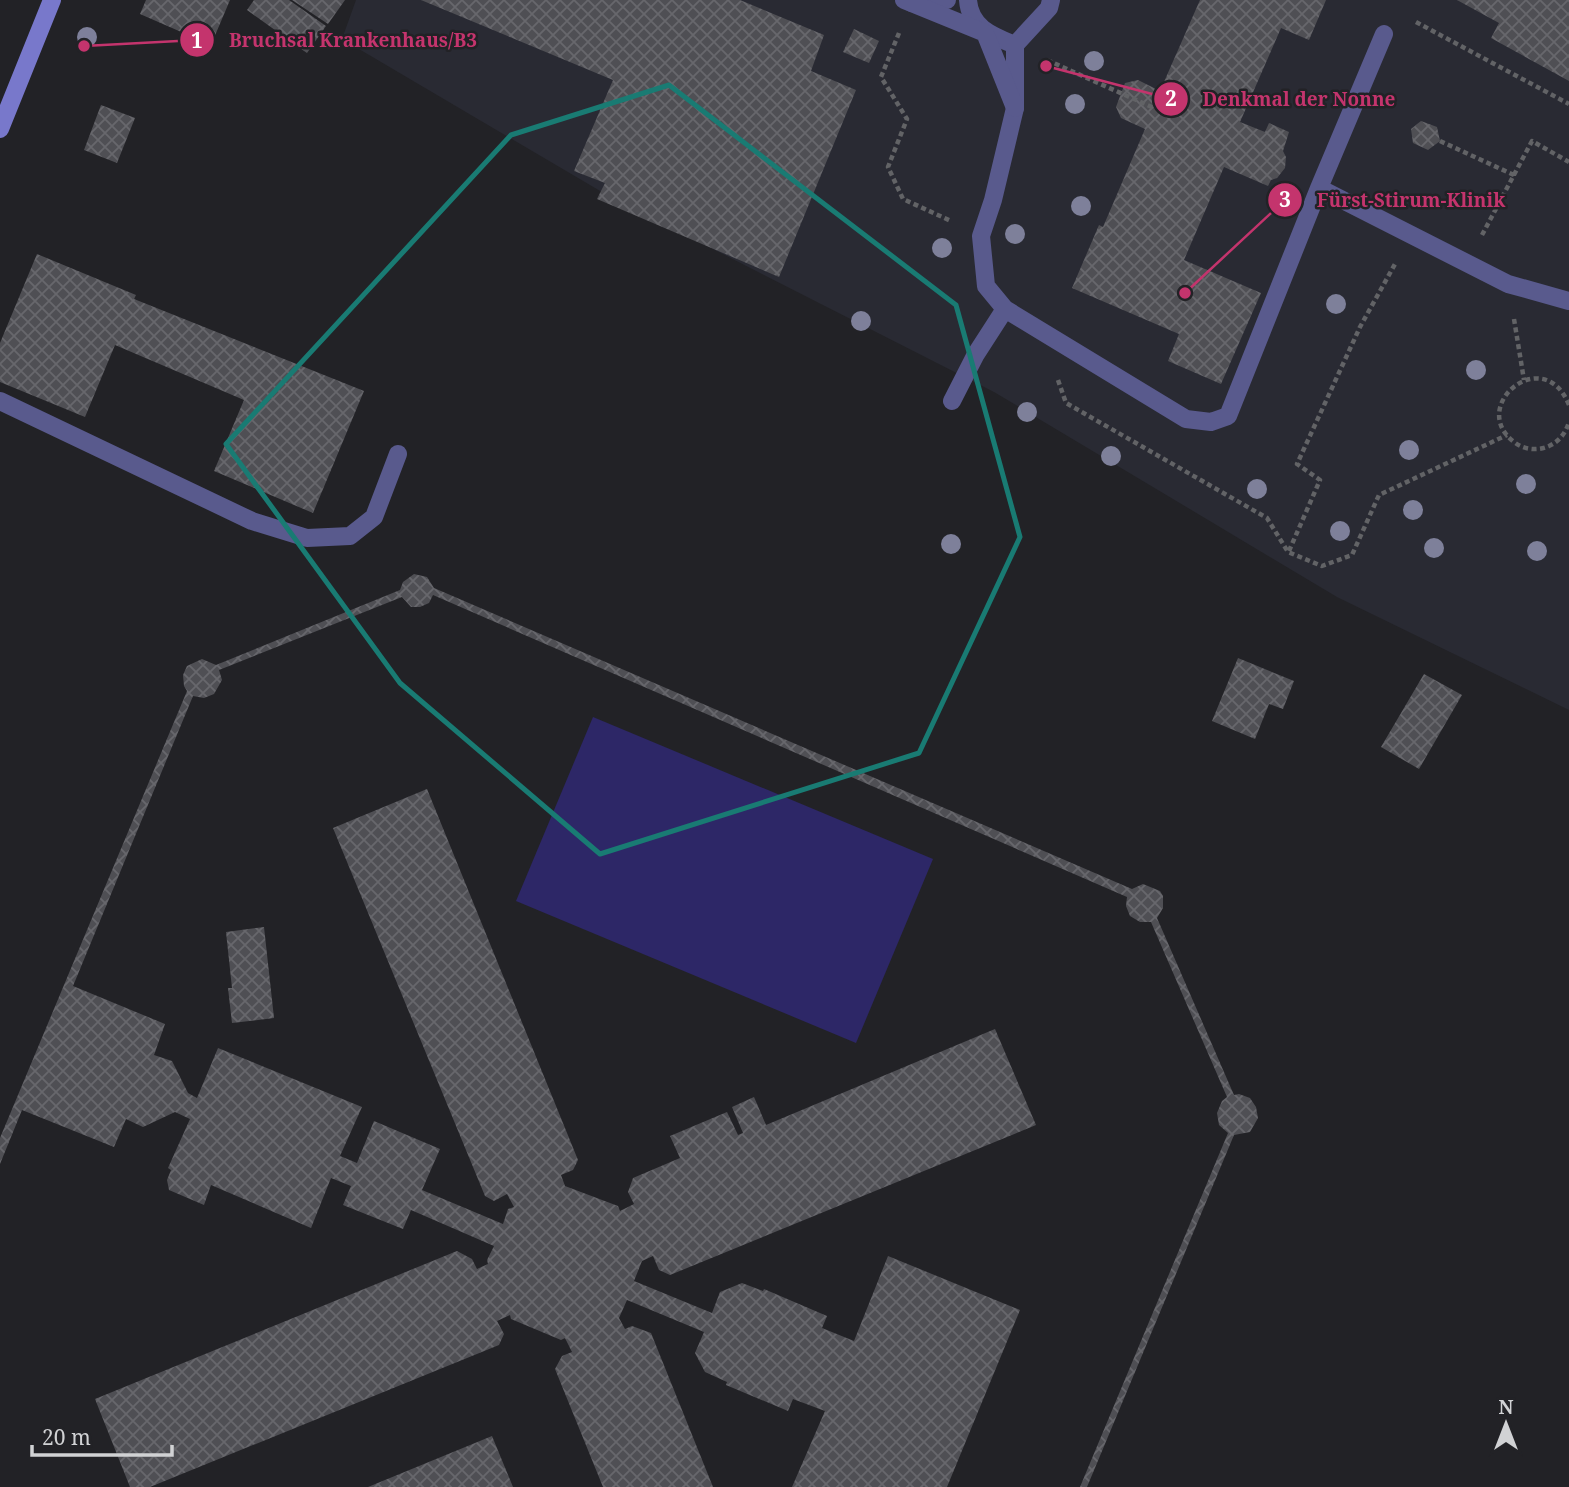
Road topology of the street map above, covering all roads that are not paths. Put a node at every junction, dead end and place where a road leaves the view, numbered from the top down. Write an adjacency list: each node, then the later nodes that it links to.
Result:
1 (52, 0): 10 (main road)
2 (947, 0): 5 (street)
3 (968, 0): 6 (street)
4 (1051, 0): 8 (street)
5 (908, 2): 6 (street)
6 (985, 33): 8 (street); 9 (street)
7 (1384, 34): 11 (street)
8 (1015, 45): 9 (street)
9 (1015, 108): 13 (street)
10 (0, 129)
11 (1319, 188): 12 (street); 13 (street)
12 (1569, 301)
13 (1005, 309): 15 (street)
14 (0, 401): 16 (street)
15 (952, 401)
16 (398, 454)

